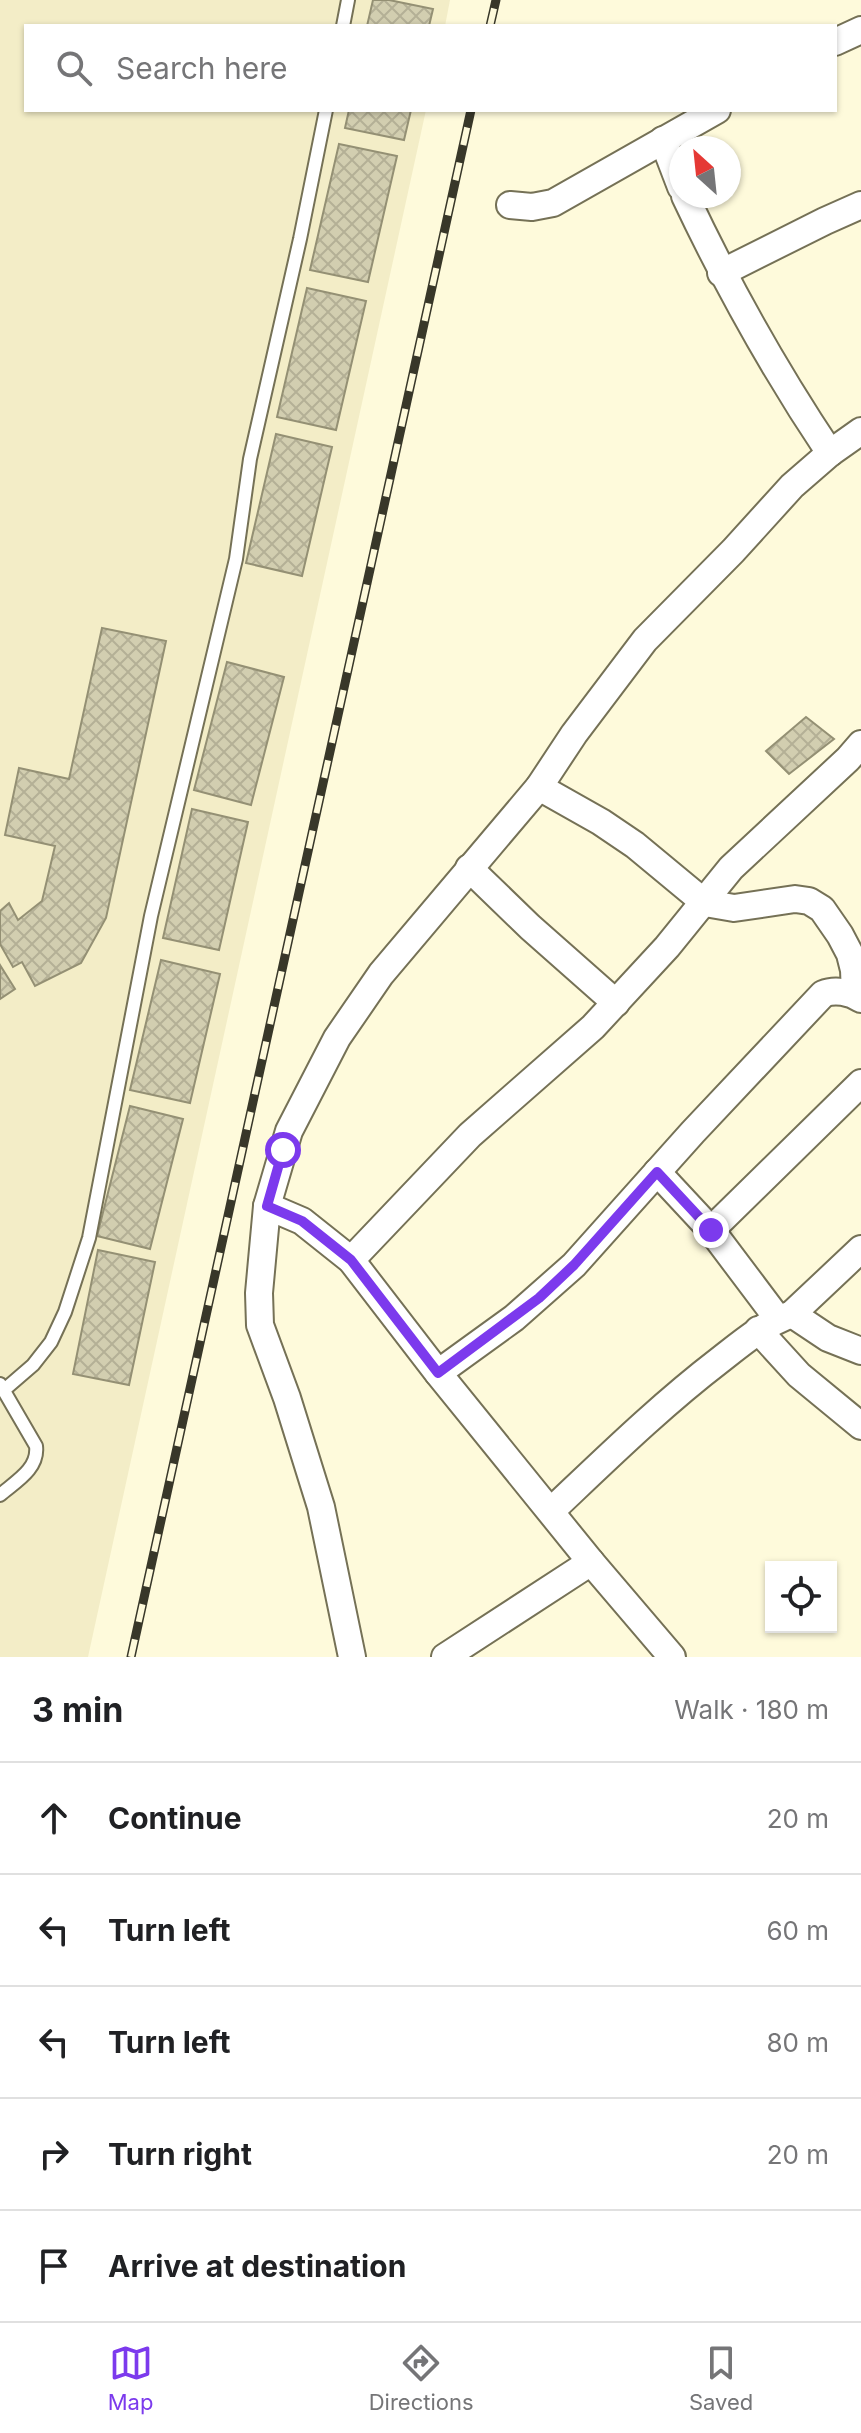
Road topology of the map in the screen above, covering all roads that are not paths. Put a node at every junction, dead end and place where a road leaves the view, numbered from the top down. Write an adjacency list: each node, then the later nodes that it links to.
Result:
1 (348, 0): 2 (lane)
2 (343, 24)
3 (861, 30): 4 (street)
4 (837, 41)
5 (326, 112): 30 (lane)
6 (713, 112): 7 (street)
7 (663, 140): 8 (street); 9 (street)
8 (669, 156)
9 (510, 205)
10 (861, 205): 12 (street)
11 (691, 208): 12 (street)
12 (721, 273): 14 (street)
13 (860, 433): 14 (street)
14 (830, 453): 16 (street)
15 (861, 744): 18 (street)
16 (539, 787): 17 (street); 18 (street)
17 (469, 868): 20 (street); 23 (street)
18 (705, 903): 19 (street); 20 (street)
19 (858, 997): 22 (street)
20 (616, 1003): 26 (street)
21 (861, 1083): 24 (street)
22 (657, 1172): 24 (street); 29 (street)
23 (267, 1206): 26 (street); 35 (street)
24 (711, 1230): 27 (street)
25 (861, 1249): 27 (street)
26 (351, 1260): 29 (street)
27 (776, 1321): 28 (street); 31 (street); 33 (street)
28 (861, 1351)
29 (438, 1373): 33 (street)
30 (2, 1387): 32 (lane)
31 (861, 1426)
32 (0, 1495)
33 (551, 1511): 34 (street)
34 (591, 1562): 36 (street); 37 (street)
35 (352, 1657)
36 (445, 1657)
37 (672, 1657)

